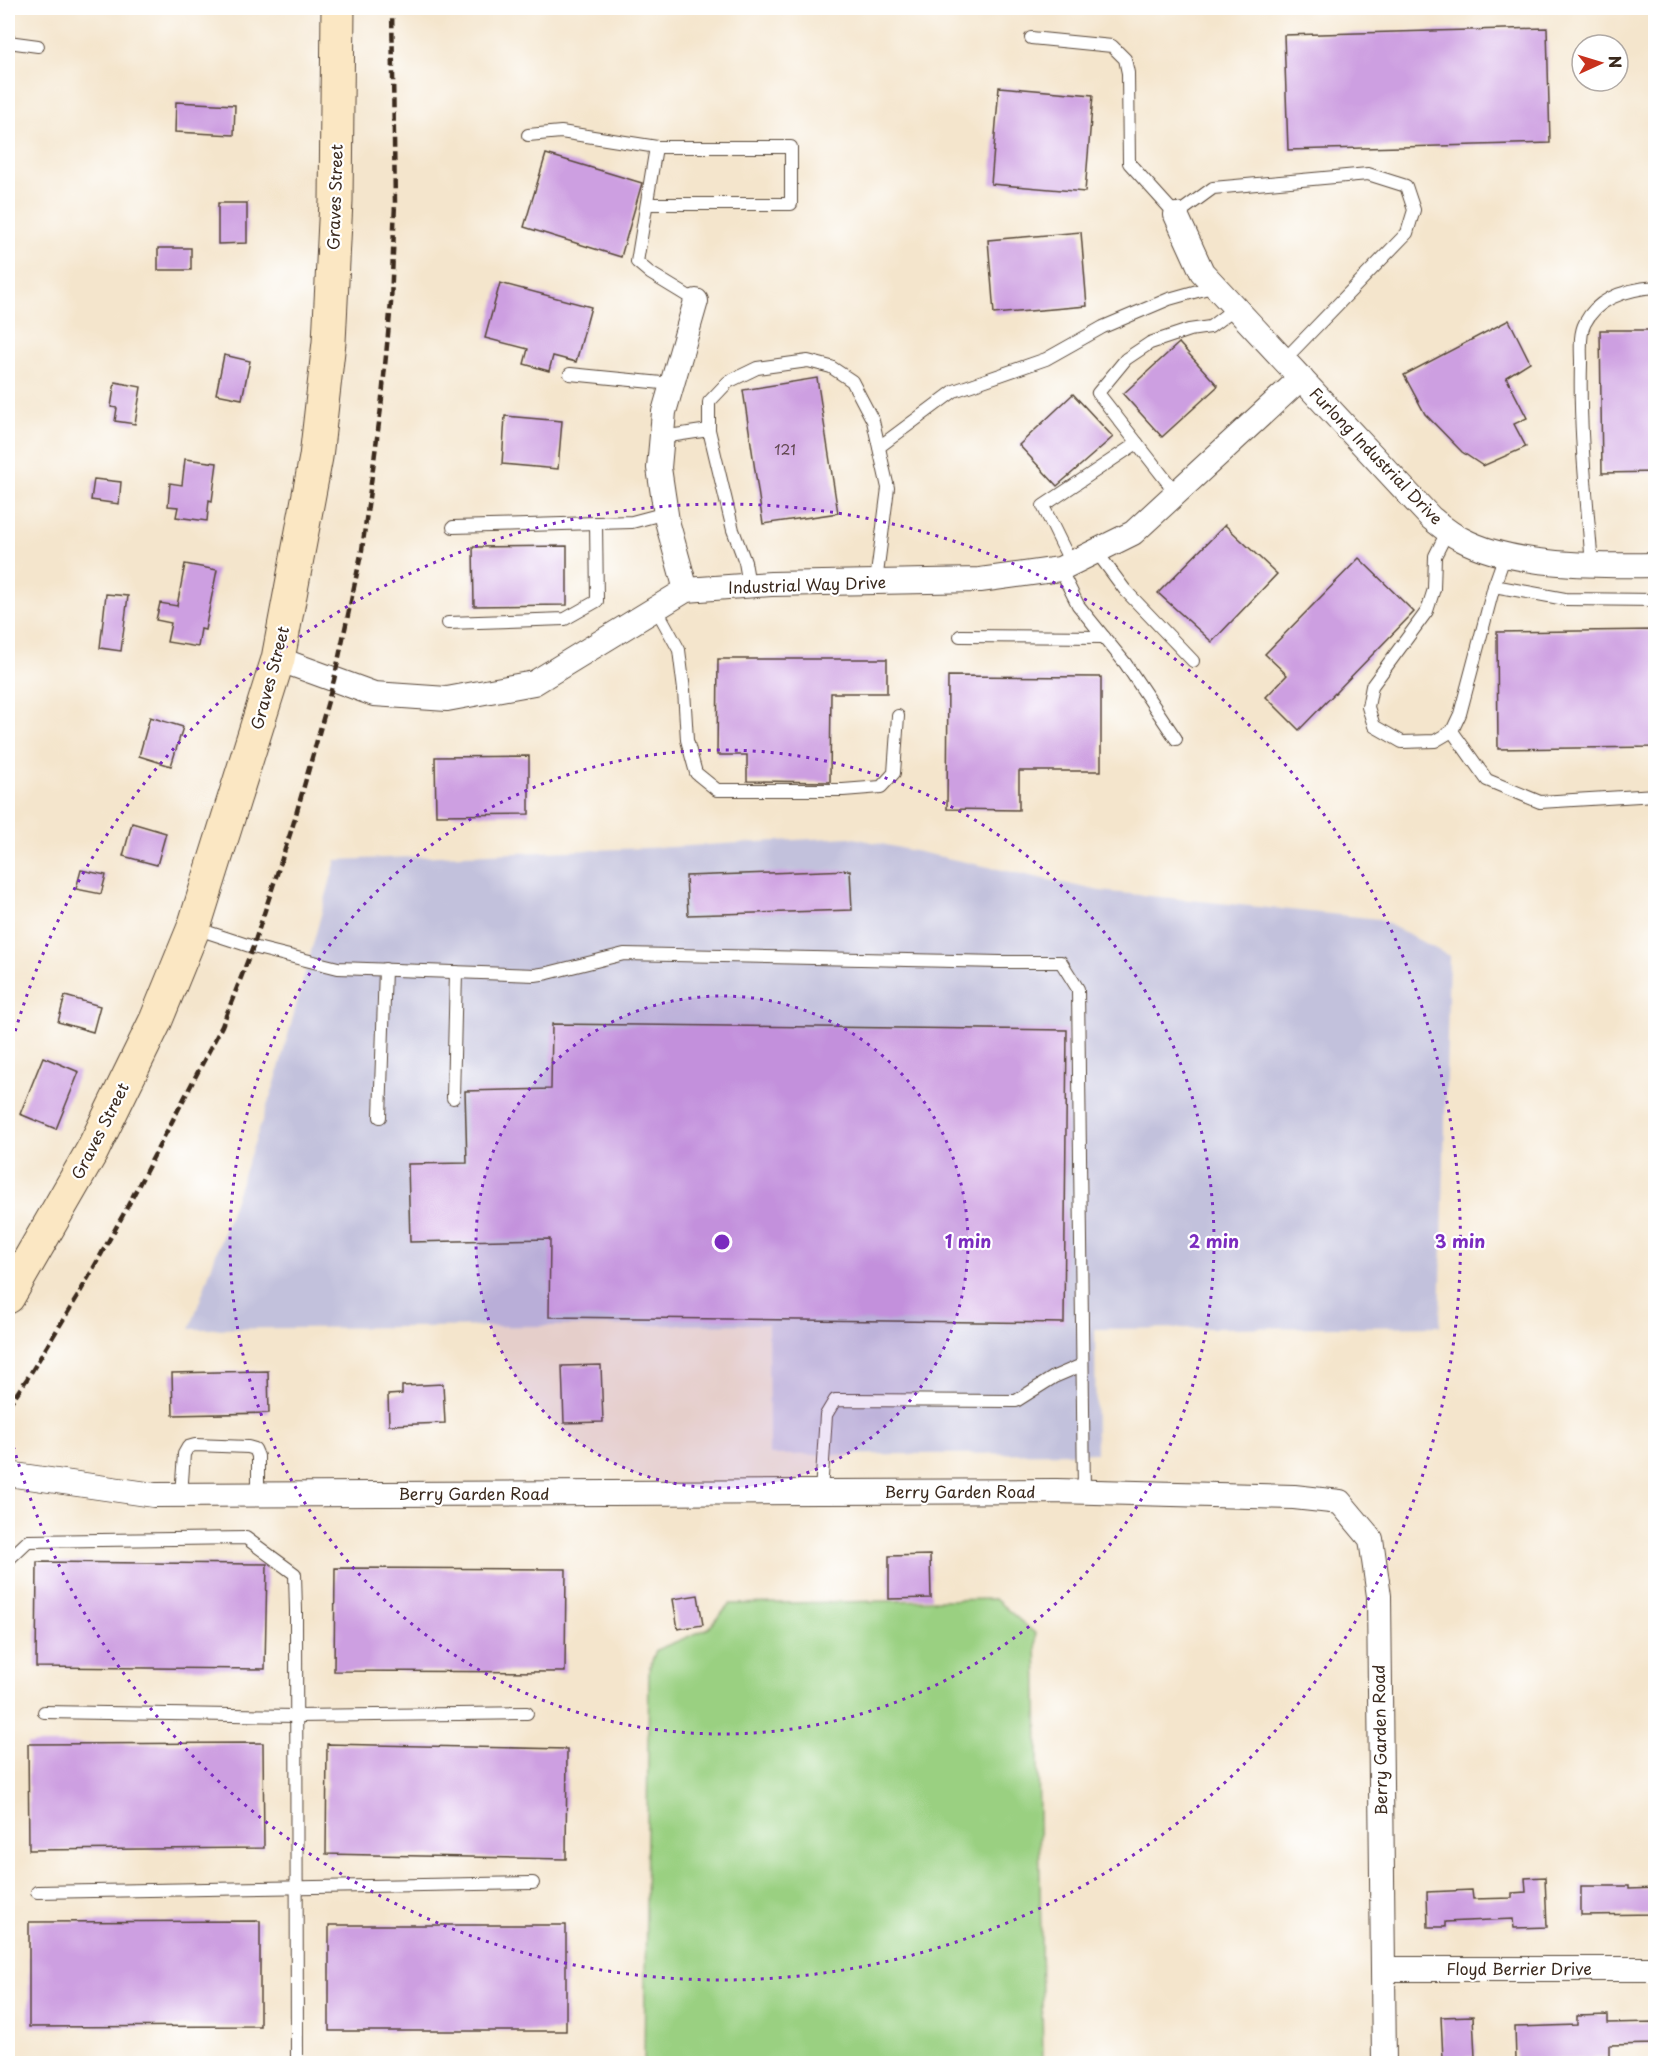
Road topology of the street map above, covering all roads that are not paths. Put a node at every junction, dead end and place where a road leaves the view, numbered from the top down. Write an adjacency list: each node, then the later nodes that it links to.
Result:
1 (338, 8): 40 (street, Graves Street)
2 (1031, 38): 8 (lane)
3 (8, 42): 4 (lane)
4 (38, 45)
5 (528, 135): 6 (lane)
6 (657, 147): 7 (lane); 7 (lane)
7 (647, 204): 11 (lane)
8 (1176, 215): 9 (street, Furlong Industrial Drive); 13 (lane)
9 (1215, 286): 12 (street, Furlong Industrial Drive); 20 (lane)
10 (1656, 287): 30 (lane)
11 (696, 301): 16 (street)
12 (1235, 308): 13 (street, Furlong Industrial Drive); 19 (lane)
13 (1284, 360): 15 (street, Furlong Industrial Drive)
14 (570, 374): 16 (lane)
15 (1301, 378): 21 (street, Industrial Way Drive); 25 (street, Furlong Industrial Drive)
16 (672, 384): 18 (street)
17 (709, 430): 18 (lane); 20 (lane); 32 (lane)
18 (662, 437): 22 (street)
19 (1137, 443): 21 (lane); 29 (lane)
20 (879, 447): 31 (lane)
21 (1176, 493): 26 (street, Industrial Way Drive)
22 (666, 513): 23 (lane); 34 (street)
23 (596, 523): 24 (lane); 37 (lane)
24 (453, 527)
25 (1448, 530): 27 (street, Furlong Industrial Drive); 43 (lane)
26 (1096, 551): 29 (street, Industrial Way Drive); 41 (lane)
27 (1505, 555): 30 (street, Furlong Industrial Drive); 33 (lane)
28 (1656, 565): 30 (street, Furlong Industrial Drive)
29 (1065, 566): 31 (street, Industrial Way Drive); 39 (lane)
30 (1592, 566)
31 (876, 582): 32 (street, Industrial Way Drive)
32 (749, 585): 34 (street, Industrial Way Drive)
33 (1494, 586): 35 (lane); 43 (lane)
34 (686, 590): 36 (street, Industrial Way Drive)
35 (1656, 600)
36 (656, 608): 40 (street, Industrial Way Drive); 42 (lane)
37 (448, 623)
38 (960, 636): 39 (lane)
39 (1104, 637): 44 (lane)
40 (278, 659): 46 (street, Graves Street)
41 (1193, 661)
42 (898, 716)
43 (1452, 731): 45 (lane)
44 (1176, 739)
45 (1656, 795)
46 (194, 927): 47 (lane); 51 (street, Graves Street)
47 (385, 969): 48 (lane); 50 (lane)
48 (456, 972): 49 (lane); 52 (lane)
49 (453, 1098)
50 (380, 1117)
51 (8, 1297)
52 (1083, 1365): 54 (lane); 55 (lane)
53 (8, 1474): 56 (street, Berry Garden Road)
54 (821, 1492): 55 (street, Berry Garden Road); 57 (street, Berry Garden Road)
55 (1083, 1492): 65 (street, Berry Garden Road)
56 (181, 1495): 57 (street, Berry Garden Road); 57 (lane)
57 (258, 1495)
58 (8, 1560): 61 (lane)
59 (44, 1712): 61 (lane)
60 (527, 1713): 61 (lane)
61 (296, 1716): 63 (lane)
62 (533, 1883): 63 (lane)
63 (296, 1889): 64 (lane); 67 (lane)
64 (37, 1892)
65 (1383, 1969): 66 (street, Floyd Berrier Drive); 68 (street, Berry Garden Road)
66 (1656, 1969)
67 (297, 2064)
68 (1384, 2064)

